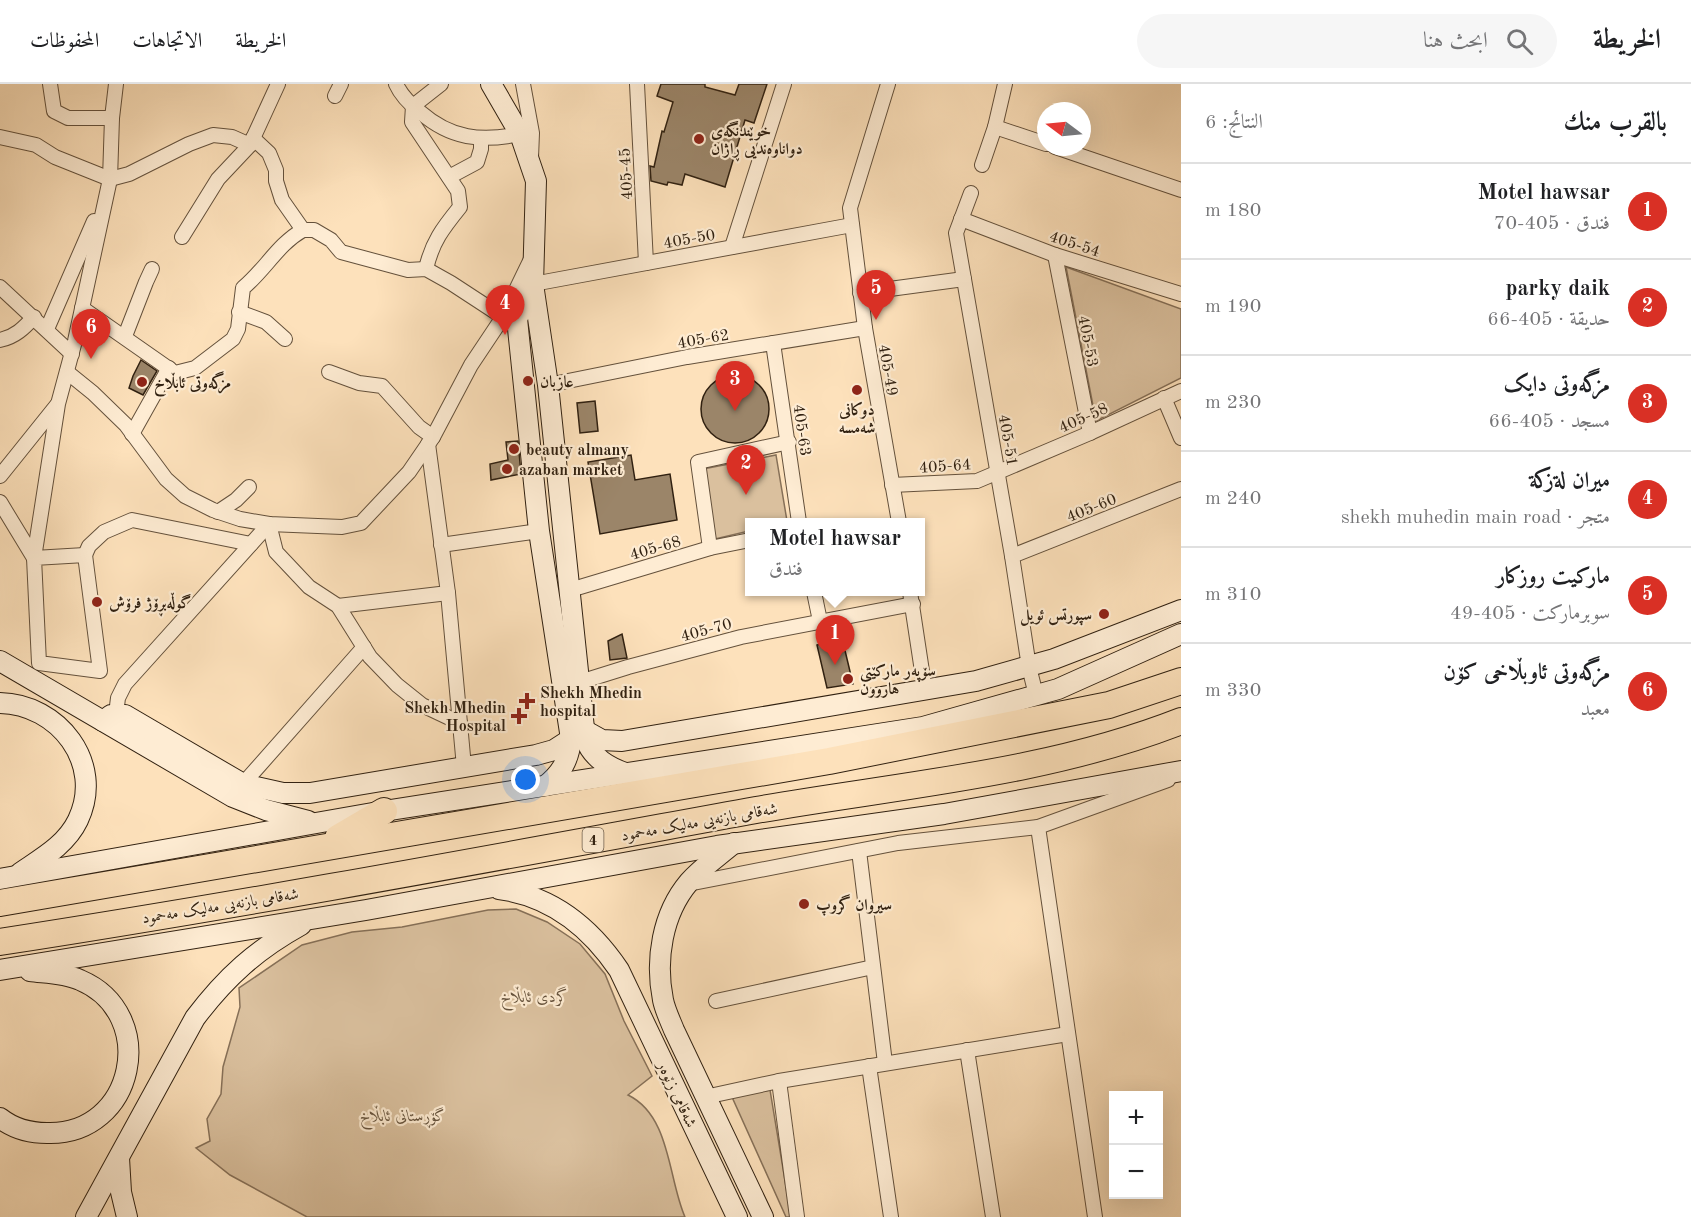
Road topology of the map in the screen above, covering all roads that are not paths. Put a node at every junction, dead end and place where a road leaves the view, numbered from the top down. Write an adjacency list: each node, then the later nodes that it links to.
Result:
1 (50, 84): 13 (street)
2 (116, 84): 13 (street)
3 (278, 84): 18 (street)
4 (396, 84): 12 (street)
5 (441, 84): 12 (street)
6 (491, 84): 15 (main road)
7 (523, 84): 21 (street)
8 (637, 84): 35 (street, 405-45)
9 (784, 84): 32 (street)
10 (888, 84): 29 (street, 405-49)
11 (1005, 84): 14 (street)
12 (413, 106): 16 (street); 23 (street)
13 (112, 118): 24 (street)
14 (995, 127): 19 (street); 22 (street)
15 (520, 134): 16 (street); 21 (main road)
16 (481, 139): 23 (street)
17 (1, 140): 24 (street)
18 (252, 141): 24 (street); 30 (street); 31 (street)
19 (1037, 141)
20 (1081, 156): 25 (street)
21 (530, 163): 33 (main road)
22 (982, 165)
23 (449, 177): 37 (street)
24 (110, 179): 27 (street)
25 (1181, 190)
26 (971, 193): 28 (street, 405-51)
27 (106, 194): 43 (street); 48 (street)
28 (961, 219): 34 (street, 405-54); 38 (street, 405-51)
29 (852, 225): 32 (street, 405-50); 41 (street, 405-49)
30 (303, 230): 37 (street); 44 (street)
31 (182, 237)
32 (732, 247): 35 (street, 405-50)
33 (533, 255): 39 (main road); 46 (street)
34 (1055, 255): 42 (street, 405-54); 61 (street, 405-53)
35 (645, 263): 39 (street, 405-50)
36 (152, 269): 49 (street)
37 (426, 269): 46 (street)
38 (964, 279): 41 (street); 66 (street, 405-51)
39 (533, 284): 57 (main road); 76 (main road)
40 (0, 287): 45 (street)
41 (860, 292): 47 (street, 405-49)
42 (1181, 294)
43 (82, 308): 49 (street); 53 (street)
44 (240, 312): 50 (street); 54 (street)
45 (34, 317): 48 (street); 51 (street)
46 (502, 317): 64 (street)
47 (865, 328): 52 (street, 405-62); 68 (street, 405-49)
48 (47, 329): 53 (street)
49 (125, 336): 54 (street)
50 (285, 339)
51 (0, 340)
52 (773, 343): 57 (street, 405-62); 65 (street, 405-63)
53 (72, 354): 55 (street)
54 (169, 368): 62 (street)
55 (67, 372): 60 (street); 62 (street)
56 (329, 372): 64 (street)
57 (548, 385): 84 (main road)
58 (1181, 391): 59 (street, 405-58)
59 (1164, 398): 61 (street, 405-58); 63 (street)
60 (58, 404): 67 (street); 83 (street)
61 (1090, 433): 66 (street, 405-58)
62 (132, 434): 72 (street)
63 (1181, 438)
64 (430, 440): 75 (street); 79 (street)
65 (789, 442): 73 (street, 405-63); 80 (street)
66 (998, 471): 68 (street, 405-64); 82 (street, 405-51)
67 (0, 477)
68 (892, 485): 74 (street, 405-49)
69 (249, 487): 72 (street)
70 (1181, 489): 82 (street, 405-60)
71 (0, 502): 83 (street)
72 (218, 512): 75 (street)
73 (798, 518)
74 (897, 518)
75 (269, 524): 78 (street); 88 (street)
76 (539, 531): 79 (street); 104 (main road)
77 (745, 541): 80 (street, 405-68)
78 (251, 544): 81 (street); 100 (street)
79 (441, 545): 85 (street)
80 (710, 548): 84 (street, 405-68)
81 (86, 555): 83 (street); 83 (street)
82 (1012, 556): 94 (street, 405-51)
83 (34, 558)
84 (570, 590): 96 (main road)
85 (448, 593): 88 (street); 102 (street)
86 (815, 596): 90 (street)
87 (912, 598): 90 (street, 405-70); 97 (street)
88 (338, 606): 92 (street)
89 (1181, 610): 94 (main road)
90 (820, 621): 96 (street, 405-70)
91 (1181, 634): 98 (main road)
92 (364, 647): 102 (street); 110 (street)
93 (0, 661): 100 (main road)
94 (1029, 667): 97 (main road); 98 (street, 405-51)
95 (1181, 681): 105 (highway)
96 (580, 682): 104 (main road)
97 (925, 690): 104 (main road)
98 (1036, 695): 103 (main road)
99 (0, 703): 119 (main road)
100 (110, 718): 110 (main road); 115 (main road)
101 (1181, 721): 124 (highway, شەقامی بازنەیی مەلیک مەحمود / 4)
102 (460, 723): 106 (street)
103 (923, 727): 105 (highway); 108 (main road)
104 (577, 735): 106 (main road); 108 (main road); 111 (main road)
105 (961, 735): 115 (highway)
106 (464, 768): 110 (main road)
107 (1181, 771): 113 (main road)
108 (628, 774): 111 (main road)
109 (1181, 776): 114 (street)
110 (243, 784)
111 (545, 786): 112 (main road)
112 (384, 811): 115 (highway)
113 (957, 812): 116 (street); 117 (main road)
114 (1038, 827): 116 (street); 128 (street)
115 (320, 835): 119 (main road); 122 (highway)
116 (960, 836): 118 (street)
117 (734, 843): 120 (main road, شەقامی زێوەر); 121 (main road)
118 (859, 851): 120 (street); 125 (street)
119 (8, 878)
120 (688, 884): 133 (main road, شەقامی زێوەر)
121 (485, 888): 123 (main road); 136 (main road, شەقامی زێوەر)
122 (0, 903)
123 (315, 918): 126 (main road); 135 (main road)
124 (0, 942)
125 (873, 968): 127 (street); 130 (street)
126 (0, 971): 134 (main road)
127 (716, 1001)
128 (1068, 1034): 129 (street); 145 (street)
129 (967, 1050): 130 (street); 144 (street)
130 (885, 1063): 131 (street)
131 (869, 1066): 132 (street); 143 (street)
132 (779, 1081): 133 (street); 142 (street)
133 (705, 1096): 137 (main road, شەقامی زێوەر)
134 (0, 1118)
135 (119, 1156): 138 (main road); 139 (main road)
136 (716, 1175): 137 (main road); 140 (main road, شەقامی زێوەر)
137 (746, 1181): 141 (main road, شەقامی زێوەر)
138 (86, 1217)
139 (128, 1217)
140 (737, 1217)
141 (763, 1217)
142 (797, 1217)
143 (891, 1217)
144 (993, 1217)
145 (1095, 1217)

